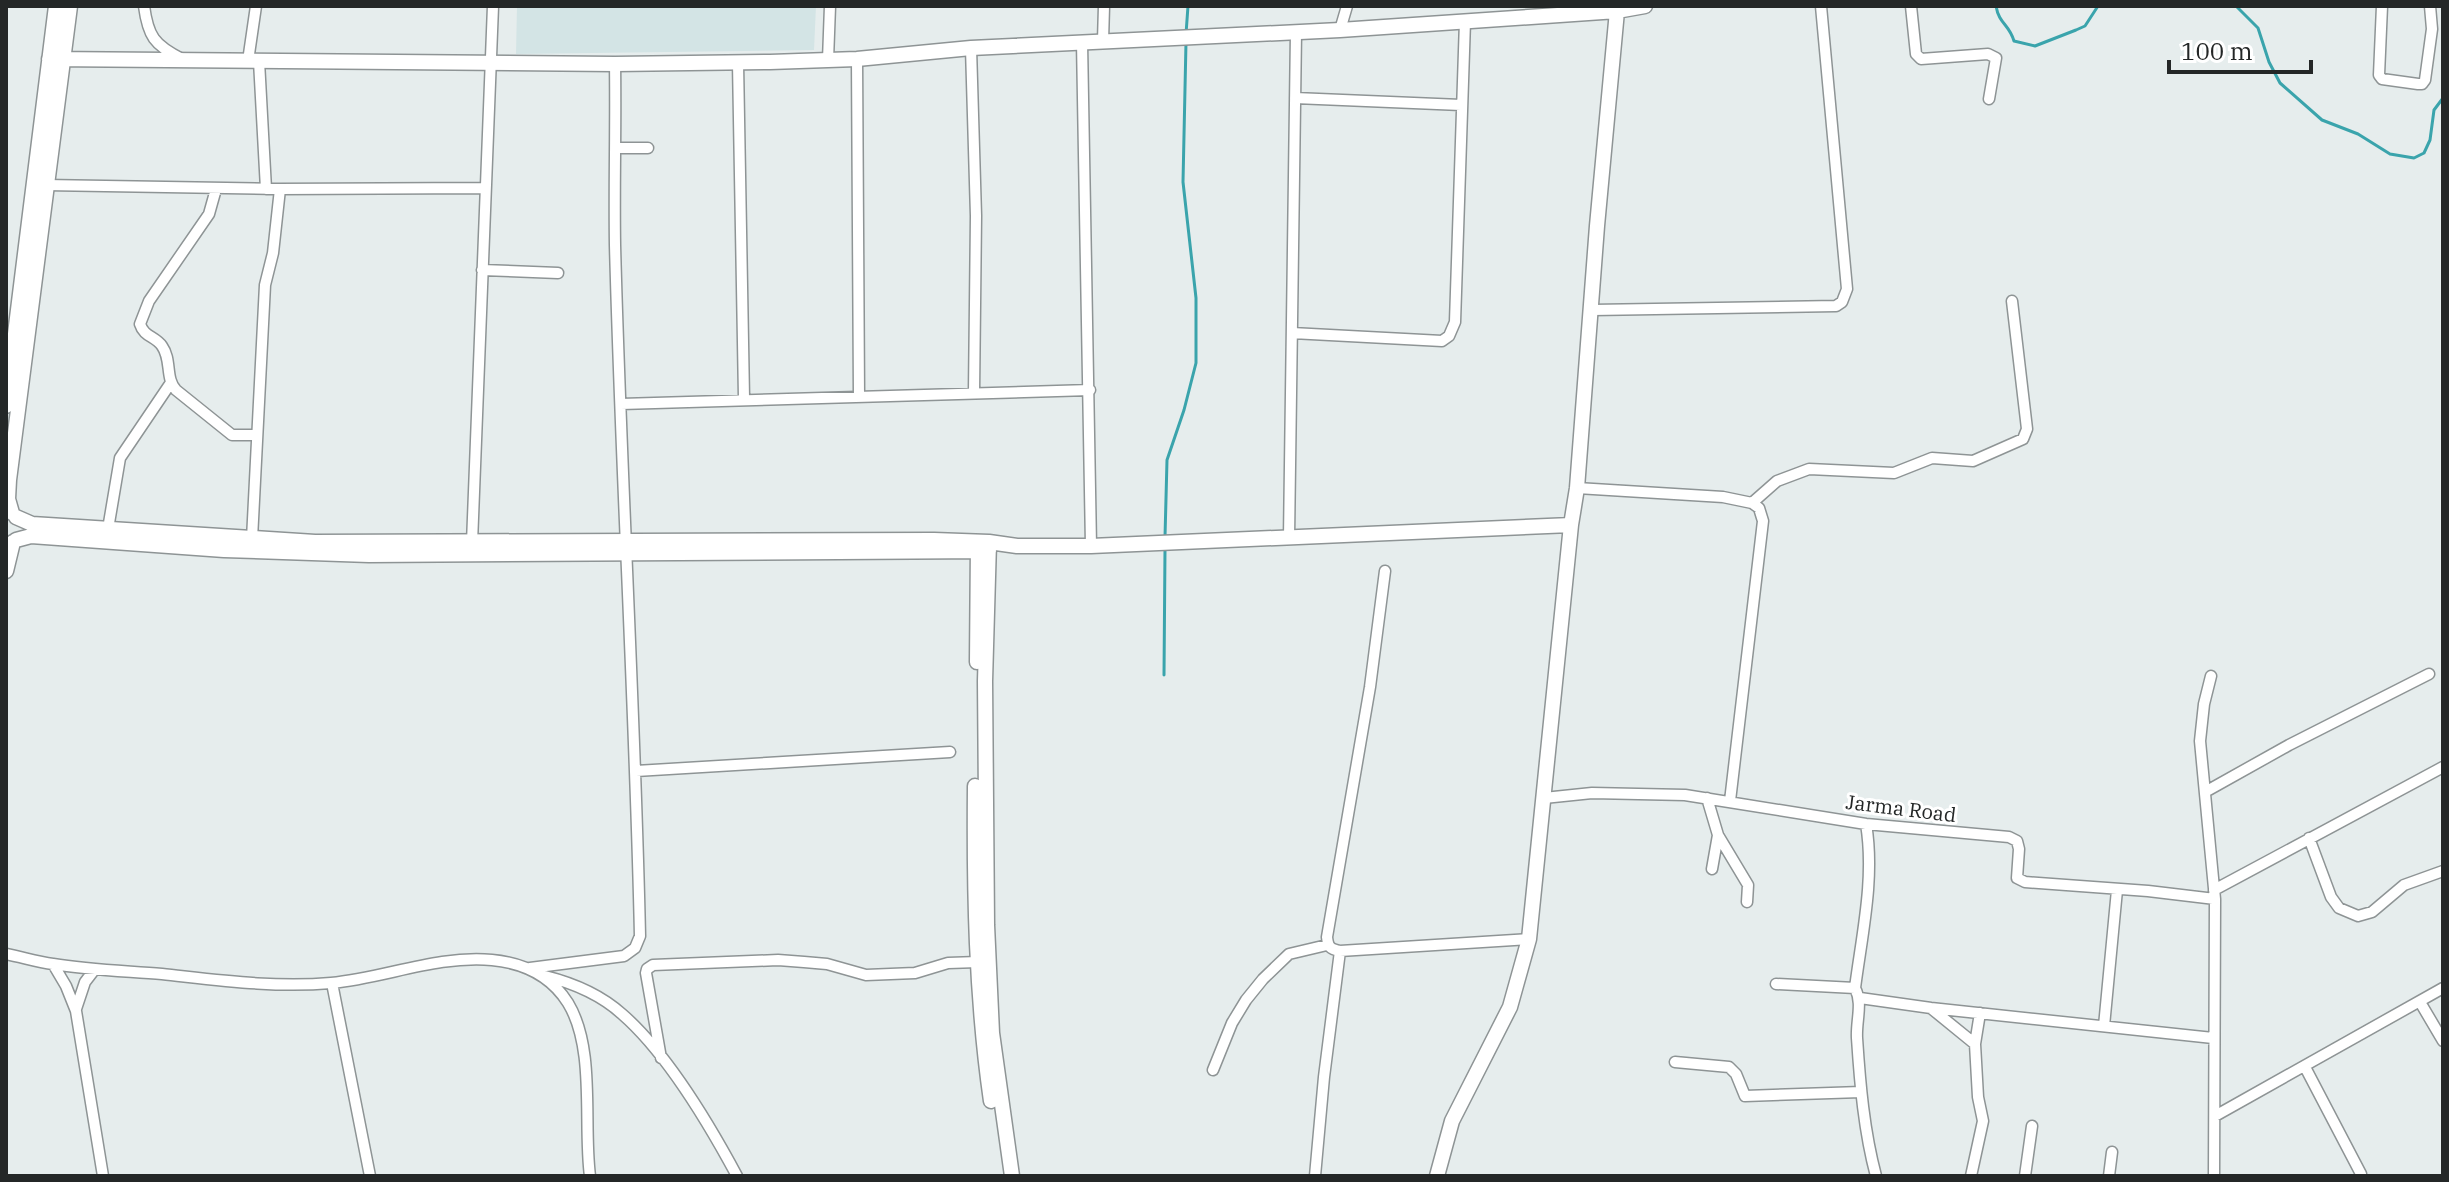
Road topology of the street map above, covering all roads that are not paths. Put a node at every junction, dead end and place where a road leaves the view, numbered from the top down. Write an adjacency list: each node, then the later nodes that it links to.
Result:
1 (56, 6): 22 (street)
2 (70, 6): 22 (street)
3 (144, 6): 24 (street)
4 (256, 6): 25 (street)
5 (493, 6): 26 (street)
6 (830, 6): 23 (street)
7 (1104, 6): 18 (street)
8 (1347, 6): 16 (street)
9 (1645, 6): 14 (street)
10 (1821, 6): 42 (street)
11 (1911, 6): 30 (street)
12 (2382, 6): 13 (street)
13 (2430, 6)
14 (1617, 11): 15 (street); 42 (street)
15 (1465, 21): 16 (street); 31 (street)
16 (1340, 30): 17 (street)
17 (1296, 32): 18 (street); 29 (street)
18 (1103, 41): 19 (street)
19 (1082, 42): 20 (street); 45 (street)
20 (971, 48): 21 (street); 46 (street)
21 (857, 59): 23 (street); 47 (street)
22 (56, 60): 24 (street); 34 (street); 50 (street)
23 (828, 60): 27 (street)
24 (186, 61): 25 (street)
25 (254, 61): 26 (street); 37 (street)
26 (489, 63): 28 (street); 35 (street)
27 (738, 63): 28 (street); 48 (street)
28 (615, 64): 32 (street)
29 (1295, 98): 31 (street); 43 (street)
30 (1989, 99)
31 (1461, 105): 43 (street)
32 (615, 148): 33 (street); 49 (street)
33 (648, 148)
34 (45, 185): 36 (street); 54 (street)
35 (485, 188): 38 (street); 39 (street)
36 (216, 189): 37 (street); 44 (street)
37 (266, 189): 38 (street)
38 (280, 189): 51 (street)
39 (482, 270): 40 (street); 60 (street)
40 (558, 273)
41 (2012, 301): 53 (street)
42 (1592, 310): 52 (street)
43 (1292, 333): 57 (street)
44 (170, 384): 51 (street); 56 (street)
45 (1090, 390): 46 (street); 61 (street)
46 (974, 393): 47 (street)
47 (859, 397): 48 (street)
48 (744, 398): 49 (street)
49 (621, 404): 62 (street)
50 (6, 406)
51 (257, 435): 58 (street)
52 (1577, 488): 53 (street); 55 (street)
53 (1752, 503): 77 (street)
54 (11, 513): 56 (street); 59 (street)
55 (1571, 525): 57 (street); 75 (street)
56 (108, 529): 58 (street)
57 (1289, 538): 61 (street)
58 (252, 539): 60 (street)
59 (12, 542): 62 (street); 66 (street)
60 (472, 543): 62 (street)
61 (1091, 546): 64 (street)
62 (626, 547): 63 (street); 65 (street); 73 (street)
63 (984, 547): 64 (street); 65 (street); 68 (street)
64 (1013, 547): 68 (street)
65 (952, 551): 68 (street)
66 (6, 571)
67 (1385, 571): 87 (street)
68 (984, 583): 90 (street); 121 (street)
69 (2429, 674): 74 (street)
70 (2211, 676): 74 (street)
71 (950, 752): 73 (street)
72 (2443, 767): 80 (street)
73 (636, 771): 92 (street)
74 (2205, 792): 84 (street)
75 (1544, 798): 76 (street, Jarma Road); 86 (street)
76 (1707, 798): 77 (street, Jarma Road); 79 (street)
77 (1730, 801): 78 (street, Jarma Road)
78 (1866, 824): 83 (street, Jarma Road); 98 (street)
79 (1718, 835): 81 (street); 85 (street)
80 (2309, 838): 82 (street); 84 (street)
81 (1712, 869)
82 (2443, 871)
83 (2117, 890): 84 (street, Jarma Road); 103 (street)
84 (2214, 894): 104 (street)
85 (1747, 902)
86 (1529, 939): 88 (street); 123 (street)
87 (1327, 945): 88 (street); 110 (street)
88 (1340, 951): 122 (street)
89 (6, 954): 91 (street)
90 (978, 962): 107 (street); 120 (street)
91 (53, 964): 93 (street); 101 (street)
92 (530, 968): 94 (street); 95 (street)
93 (95, 969): 95 (street); 101 (street)
94 (541, 975): 107 (street); 118 (street)
95 (332, 983): 117 (street)
96 (1776, 984): 98 (street)
97 (2443, 988): 99 (street)
98 (1857, 993): 100 (street); 111 (street)
99 (2420, 1002): 105 (street); 109 (street)
100 (1931, 1008): 102 (street); 106 (street)
101 (76, 1011): 116 (street)
102 (1980, 1013): 103 (street); 106 (street)
103 (2104, 1026): 104 (street)
104 (2213, 1038): 112 (street)
105 (2443, 1041)
106 (1975, 1044): 125 (street)
107 (661, 1058): 119 (street)
108 (1675, 1062): 111 (street)
109 (2305, 1067): 112 (street); 115 (street)
110 (1213, 1070)
111 (1861, 1092): 124 (street)
112 (2215, 1116): 128 (street)
113 (2032, 1126): 126 (street)
114 (2112, 1152): 127 (street)
115 (2361, 1174)
116 (103, 1176)
117 (370, 1176)
118 (590, 1176)
119 (737, 1176)
120 (1002, 1176)
121 (1012, 1176)
122 (1315, 1176)
123 (1437, 1176)
124 (1876, 1176)
125 (1971, 1176)
126 (2025, 1176)
127 (2109, 1176)
128 (2214, 1176)

